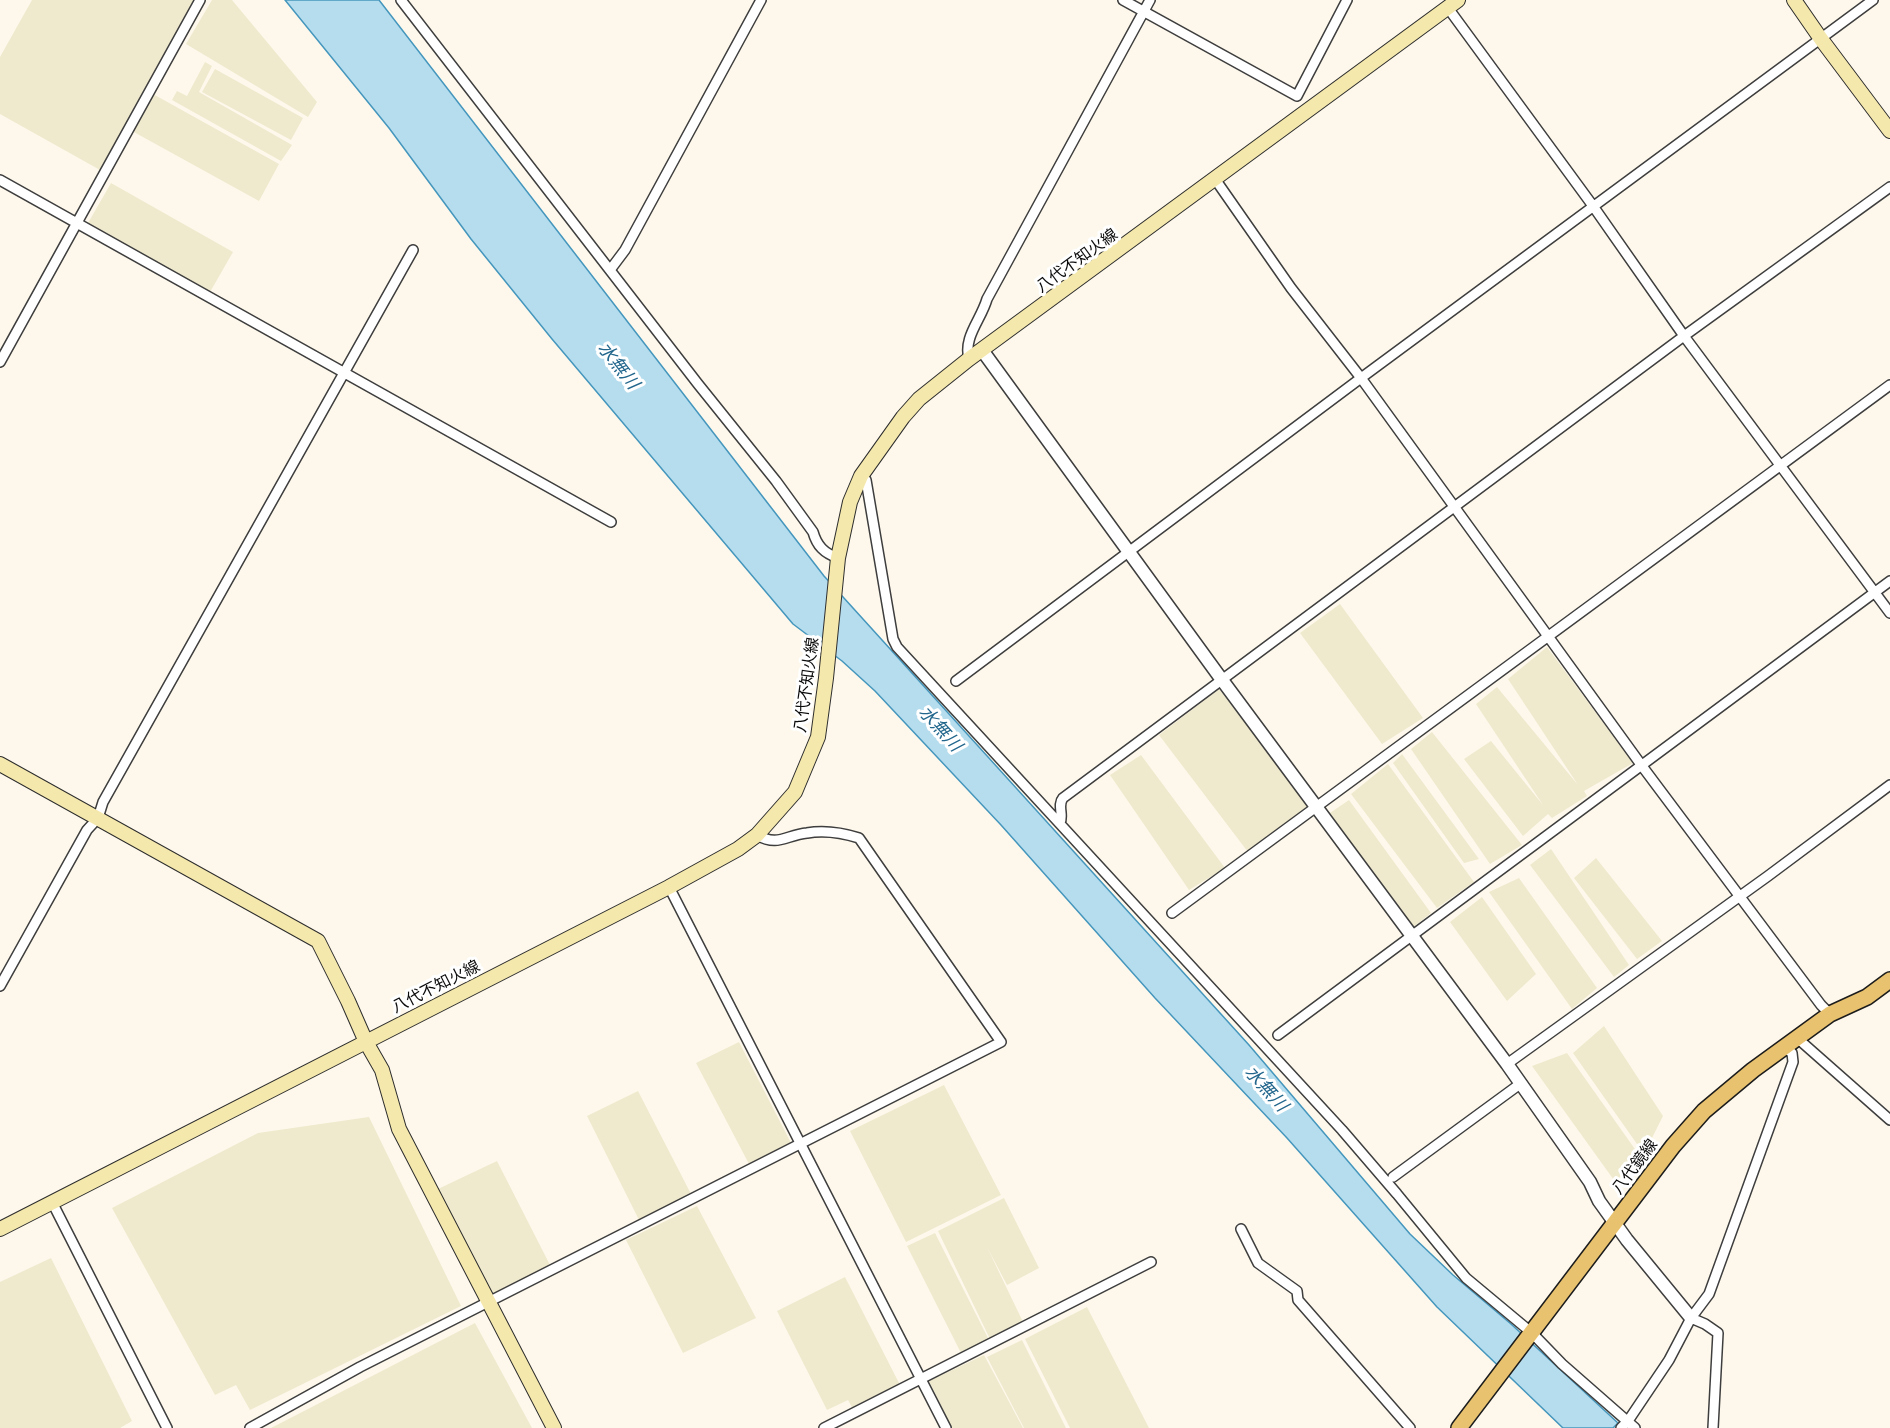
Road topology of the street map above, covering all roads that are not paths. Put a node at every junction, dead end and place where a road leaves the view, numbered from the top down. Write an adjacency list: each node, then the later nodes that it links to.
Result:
1 (200, 0): 17 (street)
2 (401, 0): 19 (street)
3 (761, 0): 19 (street)
4 (1123, 0): 10 (street)
5 (1150, 0): 10 (street)
6 (1347, 0): 10 (street)
7 (1794, 0): 11 (main road)
8 (1872, 0): 11 (street)
9 (1453, 4): 13 (main road, 八代不知火線); 16 (street)
10 (1144, 12): 22 (street)
11 (1821, 39): 12 (main road); 16 (street)
12 (1890, 131)
13 (1215, 179): 21 (main road, 八代不知火線); 25 (street)
14 (0, 180): 17 (street)
15 (1890, 187): 20 (street)
16 (1593, 206): 20 (street); 25 (street)
17 (75, 224): 23 (street); 24 (street)
18 (413, 250): 24 (street)
19 (610, 270): 32 (street)
20 (1684, 336): 27 (street); 29 (street)
21 (982, 350): 22 (main road, 八代不知火線); 31 (street)
22 (969, 359): 28 (main road, 八代不知火線)
23 (0, 362)
24 (344, 374): 30 (street); 43 (street)
25 (1361, 378): 29 (street); 31 (street)
26 (1890, 385): 27 (street)
27 (1781, 466): 34 (street); 36 (street)
28 (861, 476): 32 (main road, 八代不知火線); 44 (street)
29 (1454, 508): 36 (street); 37 (street)
30 (611, 522)
31 (1129, 551): 37 (street); 38 (street)
32 (837, 562): 45 (main road, 八代不知火線)
33 (1890, 581): 34 (street)
34 (1874, 593): 35 (street); 40 (street)
35 (1890, 613)
36 (1548, 636): 40 (street); 42 (street)
37 (1222, 680): 42 (street); 44 (street)
38 (956, 681)
39 (0, 764): 43 (main road)
40 (1642, 766): 47 (street); 49 (street)
41 (1890, 785): 47 (street)
42 (1316, 806): 48 (street); 49 (street)
43 (98, 818): 51 (street); 54 (main road)
44 (1060, 823): 68 (street)
45 (757, 835): 46 (main road, 八代不知火線); 59 (street)
46 (669, 886): 54 (main road, 八代不知火線); 59 (street)
47 (1739, 896): 52 (street); 56 (street)
48 (1172, 913)
49 (1411, 935): 53 (street); 56 (street)
50 (1890, 980): 52 (main road, 八代鏡線)
51 (0, 986)
52 (1830, 1014): 55 (main road, 八代鏡線)
53 (1278, 1035)
54 (366, 1042): 61 (main road, 八代不知火線); 66 (main road)
55 (1791, 1043): 58 (street); 62 (main road, 八代鏡線); 67 (street)
56 (1507, 1064): 57 (street)
57 (1520, 1084): 60 (street); 62 (street)
58 (1890, 1120)
59 (801, 1144): 66 (street); 69 (street)
60 (1394, 1177)
61 (52, 1202): 63 (main road, 八代不知火線); 71 (street)
62 (1615, 1222): 67 (street); 68 (main road, 八代鏡線)
63 (0, 1229)
64 (1241, 1229): 76 (street)
65 (1151, 1262): 69 (street)
66 (490, 1301): 72 (street); 73 (main road)
67 (1691, 1318): 70 (street); 78 (street)
68 (1531, 1334): 70 (street); 77 (main road, 八代鏡線)
69 (921, 1379): 74 (street); 75 (street)
70 (1628, 1426)
71 (167, 1428)
72 (250, 1428)
73 (554, 1428)
74 (824, 1428)
75 (946, 1428)
76 (1410, 1428)
77 (1459, 1428)
78 (1713, 1428)

